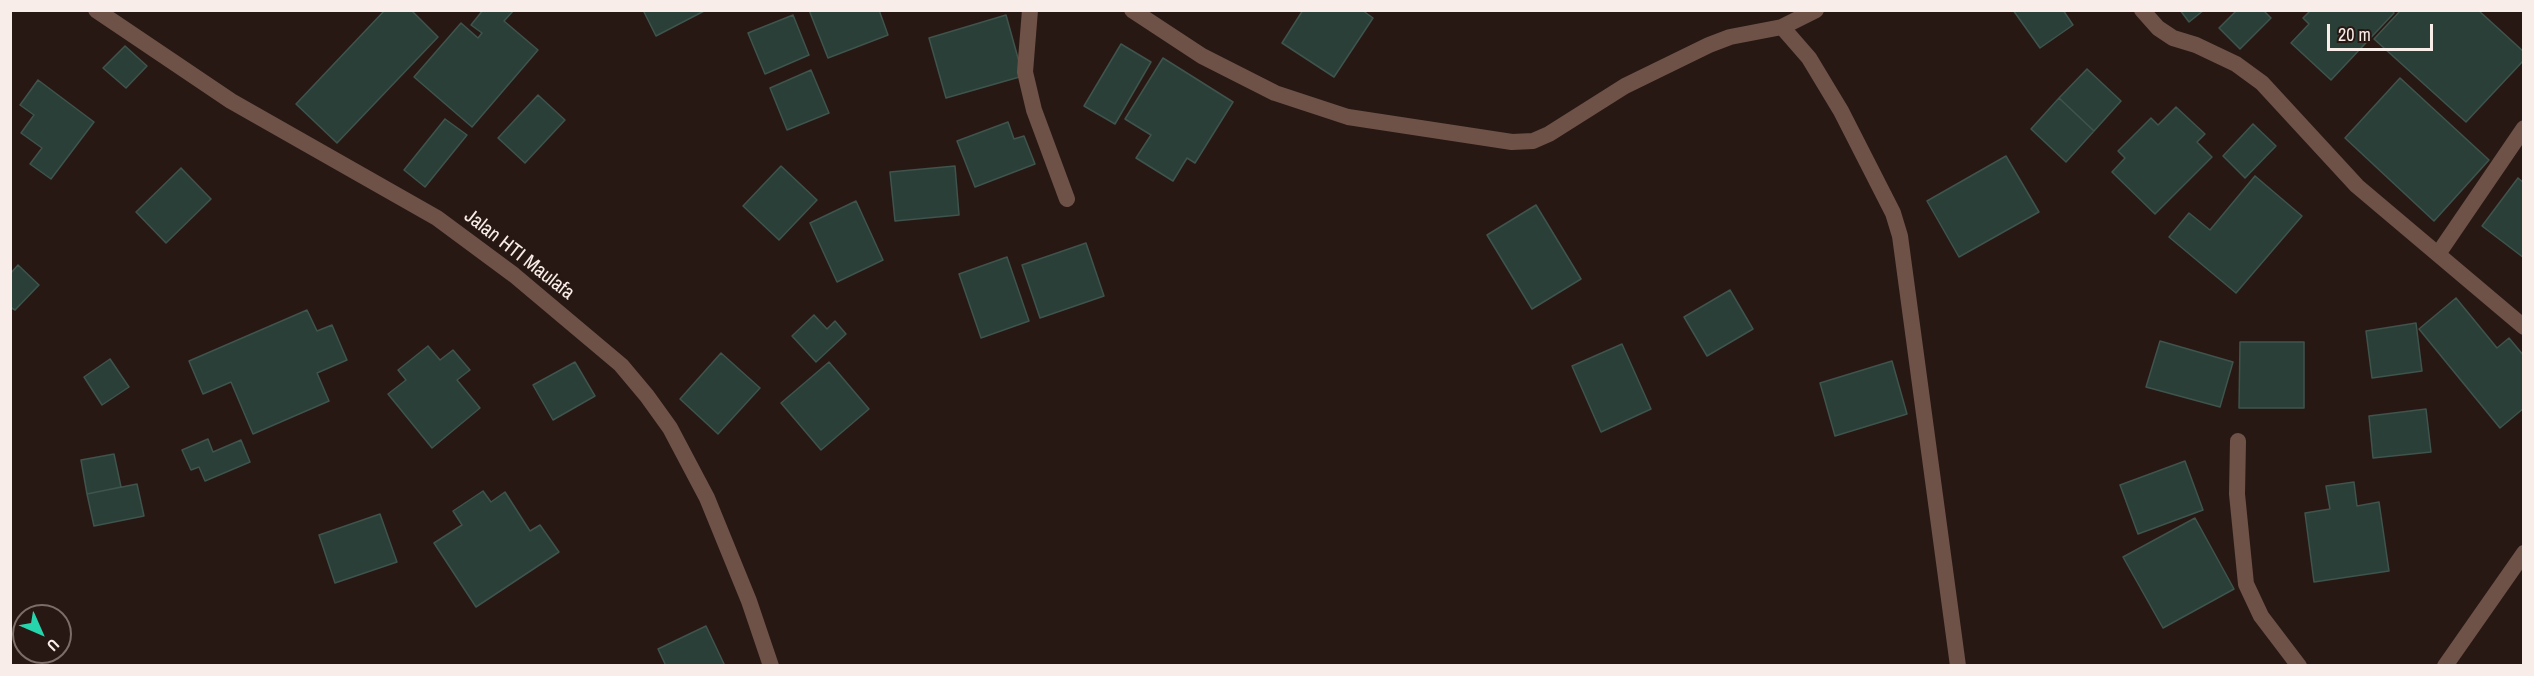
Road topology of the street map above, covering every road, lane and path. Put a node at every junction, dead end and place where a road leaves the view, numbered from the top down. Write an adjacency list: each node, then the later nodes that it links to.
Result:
1 (96, 10): 13 (street, Jalan HTI Maulafa)
2 (1030, 10): 8 (street)
3 (1132, 10): 6 (street)
4 (1816, 10): 6 (street)
5 (2142, 10): 9 (street)
6 (1782, 27): 14 (street)
7 (2523, 128): 9 (street)
8 (1067, 199)
9 (2438, 254): 10 (street)
10 (2523, 327)
11 (2238, 441): 15 (street)
12 (2523, 553): 16 (street)
13 (771, 666)
14 (1958, 666)
15 (2299, 666)
16 (2445, 666)

